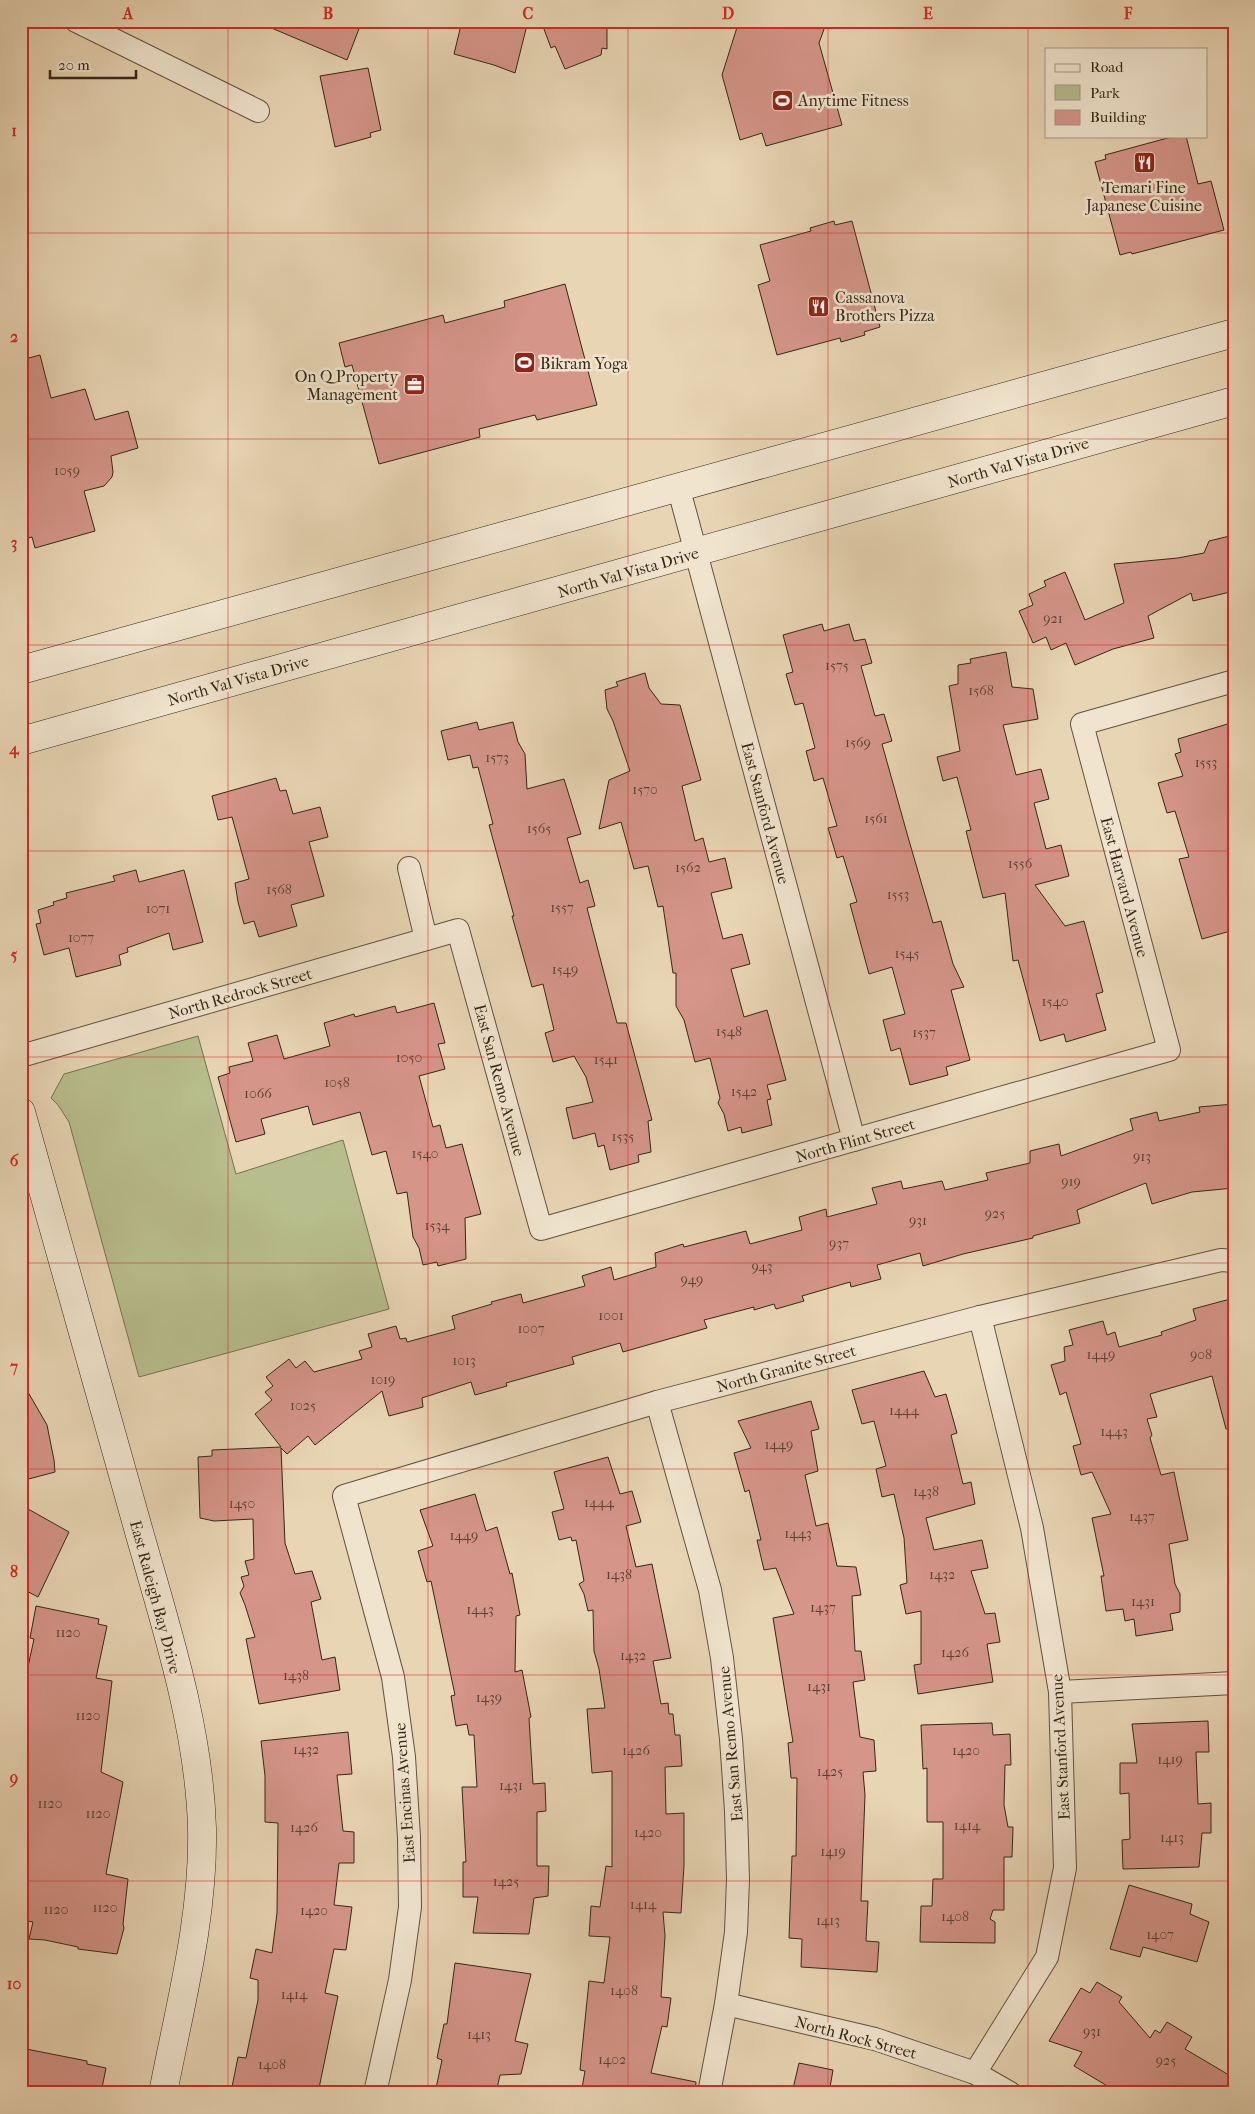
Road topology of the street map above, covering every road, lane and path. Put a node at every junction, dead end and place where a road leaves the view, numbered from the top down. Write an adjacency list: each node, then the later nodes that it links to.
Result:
1 (76, 21): 2 (street)
2 (258, 111)
3 (1234, 333): 5 (main road)
4 (1234, 400): 6 (main road, North Val Vista Drive)
5 (678, 486): 6 (street, East Stanford Avenue); 7 (main road)
6 (695, 553): 9 (main road, North Val Vista Drive); 16 (street, East Stanford Avenue)
7 (21, 670)
8 (1234, 681): 13 (street, East Harvard Avenue)
9 (21, 741)
10 (408, 868): 12 (street)
11 (458, 930): 12 (street, North Redrock Street); 17 (street, East San Remo Avenue)
12 (426, 939): 14 (street, North Redrock Street)
13 (1169, 1050): 16 (street, North Flint Street)
14 (21, 1056)
15 (21, 1112): 26 (main road, East Raleigh Bay Drive)
16 (854, 1140): 17 (street, North Flint Street)
17 (541, 1229)
18 (1234, 1261): 19 (street, North Granite Street)
19 (980, 1317): 20 (street, North Granite Street); 23 (street, East Stanford Avenue)
20 (657, 1402): 21 (street, North Granite Street); 24 (street, East San Remo Avenue)
21 (344, 1496): 27 (street, East Encinas Avenue)
22 (1234, 1683): 23 (street)
23 (1060, 1692): 25 (street, East Stanford Avenue)
24 (726, 2004): 25 (street, North Rock Street); 28 (street, East San Remo Avenue)
25 (975, 2073): 29 (street, North Rock Street)
26 (163, 2093)
27 (375, 2093)
28 (709, 2093)
29 (1010, 2093)

